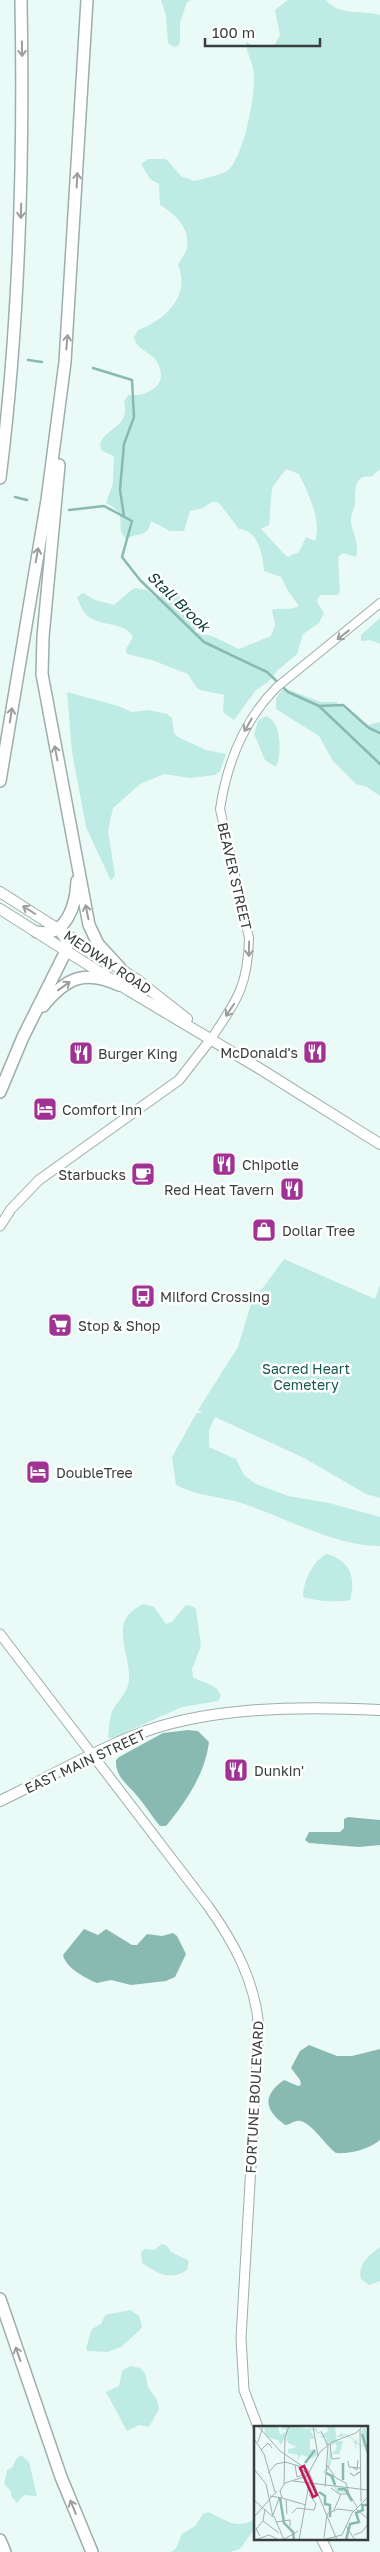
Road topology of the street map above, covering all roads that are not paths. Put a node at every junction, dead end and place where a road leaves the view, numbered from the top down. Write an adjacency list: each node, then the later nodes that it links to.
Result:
1 (21, 0): 3 (highway, one-way to 3)
2 (87, 0): 4 (highway, one-way to 2)
3 (15, 332): 5 (highway); 6 (highway)
4 (65, 362): 8 (highway, one-way to 4); 9 (highway, one-way to 4)
5 (0, 410)
6 (0, 478)
7 (380, 603): 18 (street, BEAVER STREET, one-way to 18)
8 (0, 780)
9 (76, 859): 12 (highway); 15 (highway, one-way to 9)
10 (0, 892): 12 (main road, MEDWAY ROAD, one-way to 10)
11 (0, 909): 13 (main road, MEDWAY ROAD)
12 (59, 929): 13 (highway); 14 (highway); 15 (main road, MEDWAY ROAD)
13 (37, 932): 14 (main road, MEDWAY ROAD)
14 (66, 951): 16 (main road, MEDWAY ROAD); 17 (highway)
15 (120, 968): 18 (main road, MEDWAY ROAD)
16 (120, 985): 17 (highway, one-way to 16); 18 (main road, MEDWAY ROAD)
17 (23, 1037): 19 (highway)
18 (211, 1039): 20 (main road, MEDWAY ROAD); 21 (main road, BEAVER STREET)
19 (0, 1092)
20 (380, 1144)
21 (0, 1226)
22 (0, 1634): 24 (main road)
23 (380, 1710): 24 (main road, EAST MAIN STREET)
24 (93, 1756): 25 (main road, EAST MAIN STREET); 27 (main road, FORTUNE BOULEVARD)
25 (0, 1801)
26 (0, 2299): 31 (highway, one-way to 26)
27 (258, 2426)
28 (0, 2540): 30 (highway)
29 (322, 2540): 32 (main road)
30 (5, 2552)
31 (92, 2552)
32 (328, 2552)

